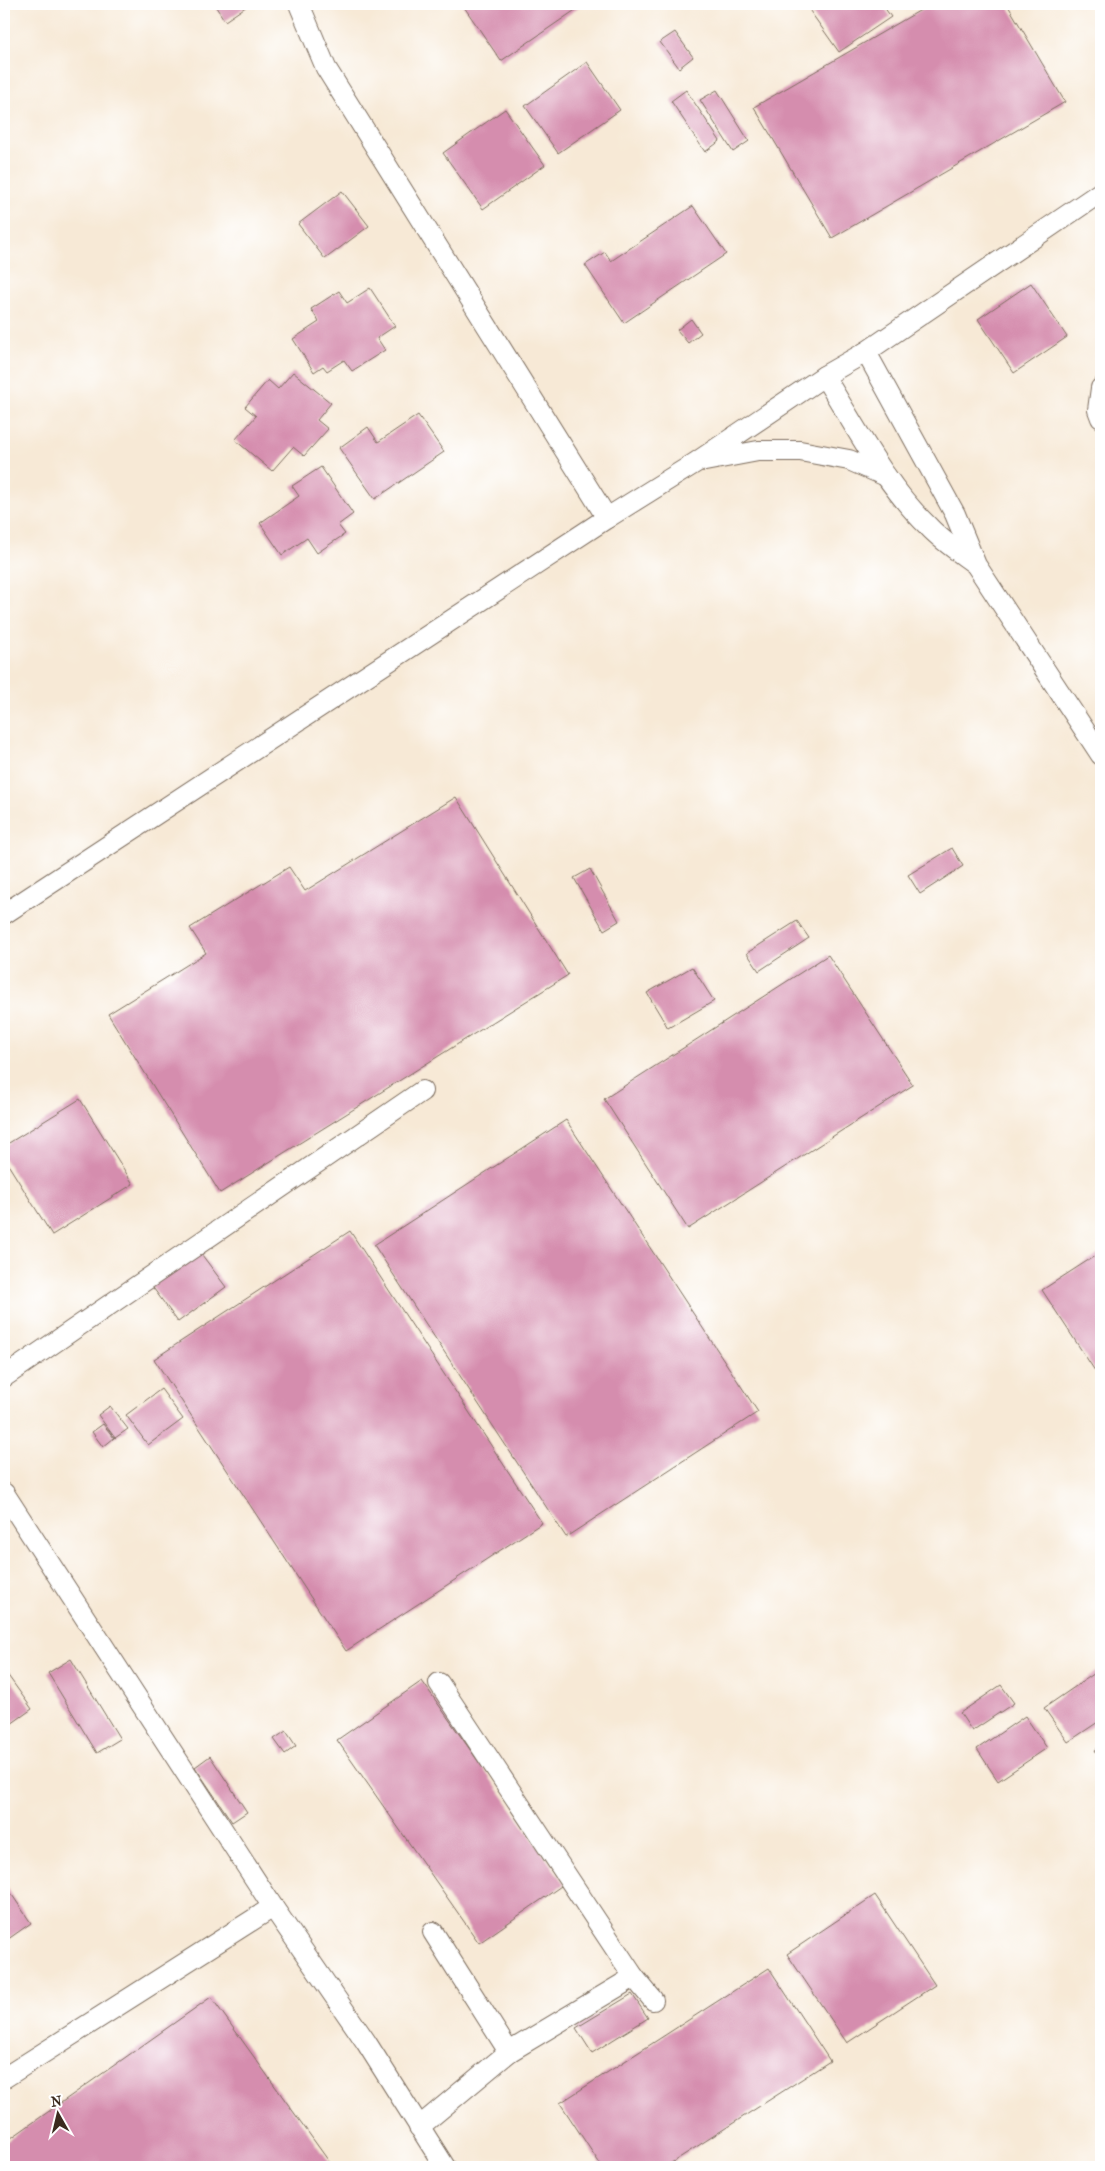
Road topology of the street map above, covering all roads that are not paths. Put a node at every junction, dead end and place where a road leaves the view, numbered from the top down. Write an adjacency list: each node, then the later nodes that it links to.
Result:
1 (299, 4): 9 (lane)
2 (1101, 192): 3 (lane)
3 (866, 352): 4 (lane); 10 (lane)
4 (824, 376): 7 (lane); 8 (lane)
5 (1101, 388): 6 (lane)
6 (1101, 418)
7 (696, 463): 8 (lane); 9 (lane)
8 (886, 476): 10 (lane)
9 (607, 518): 12 (lane)
10 (976, 565): 11 (lane)
11 (1101, 755)
12 (4, 914)
13 (422, 1091): 14 (lane)
14 (4, 1377)
15 (4, 1493): 17 (lane)
16 (439, 1683): 19 (lane)
17 (273, 1907): 22 (lane); 23 (lane)
18 (433, 1932): 21 (lane)
19 (634, 1977): 20 (lane); 21 (lane)
20 (653, 2000)
21 (509, 2052): 23 (lane)
22 (4, 2078)
23 (419, 2127): 24 (lane)
24 (445, 2167)

